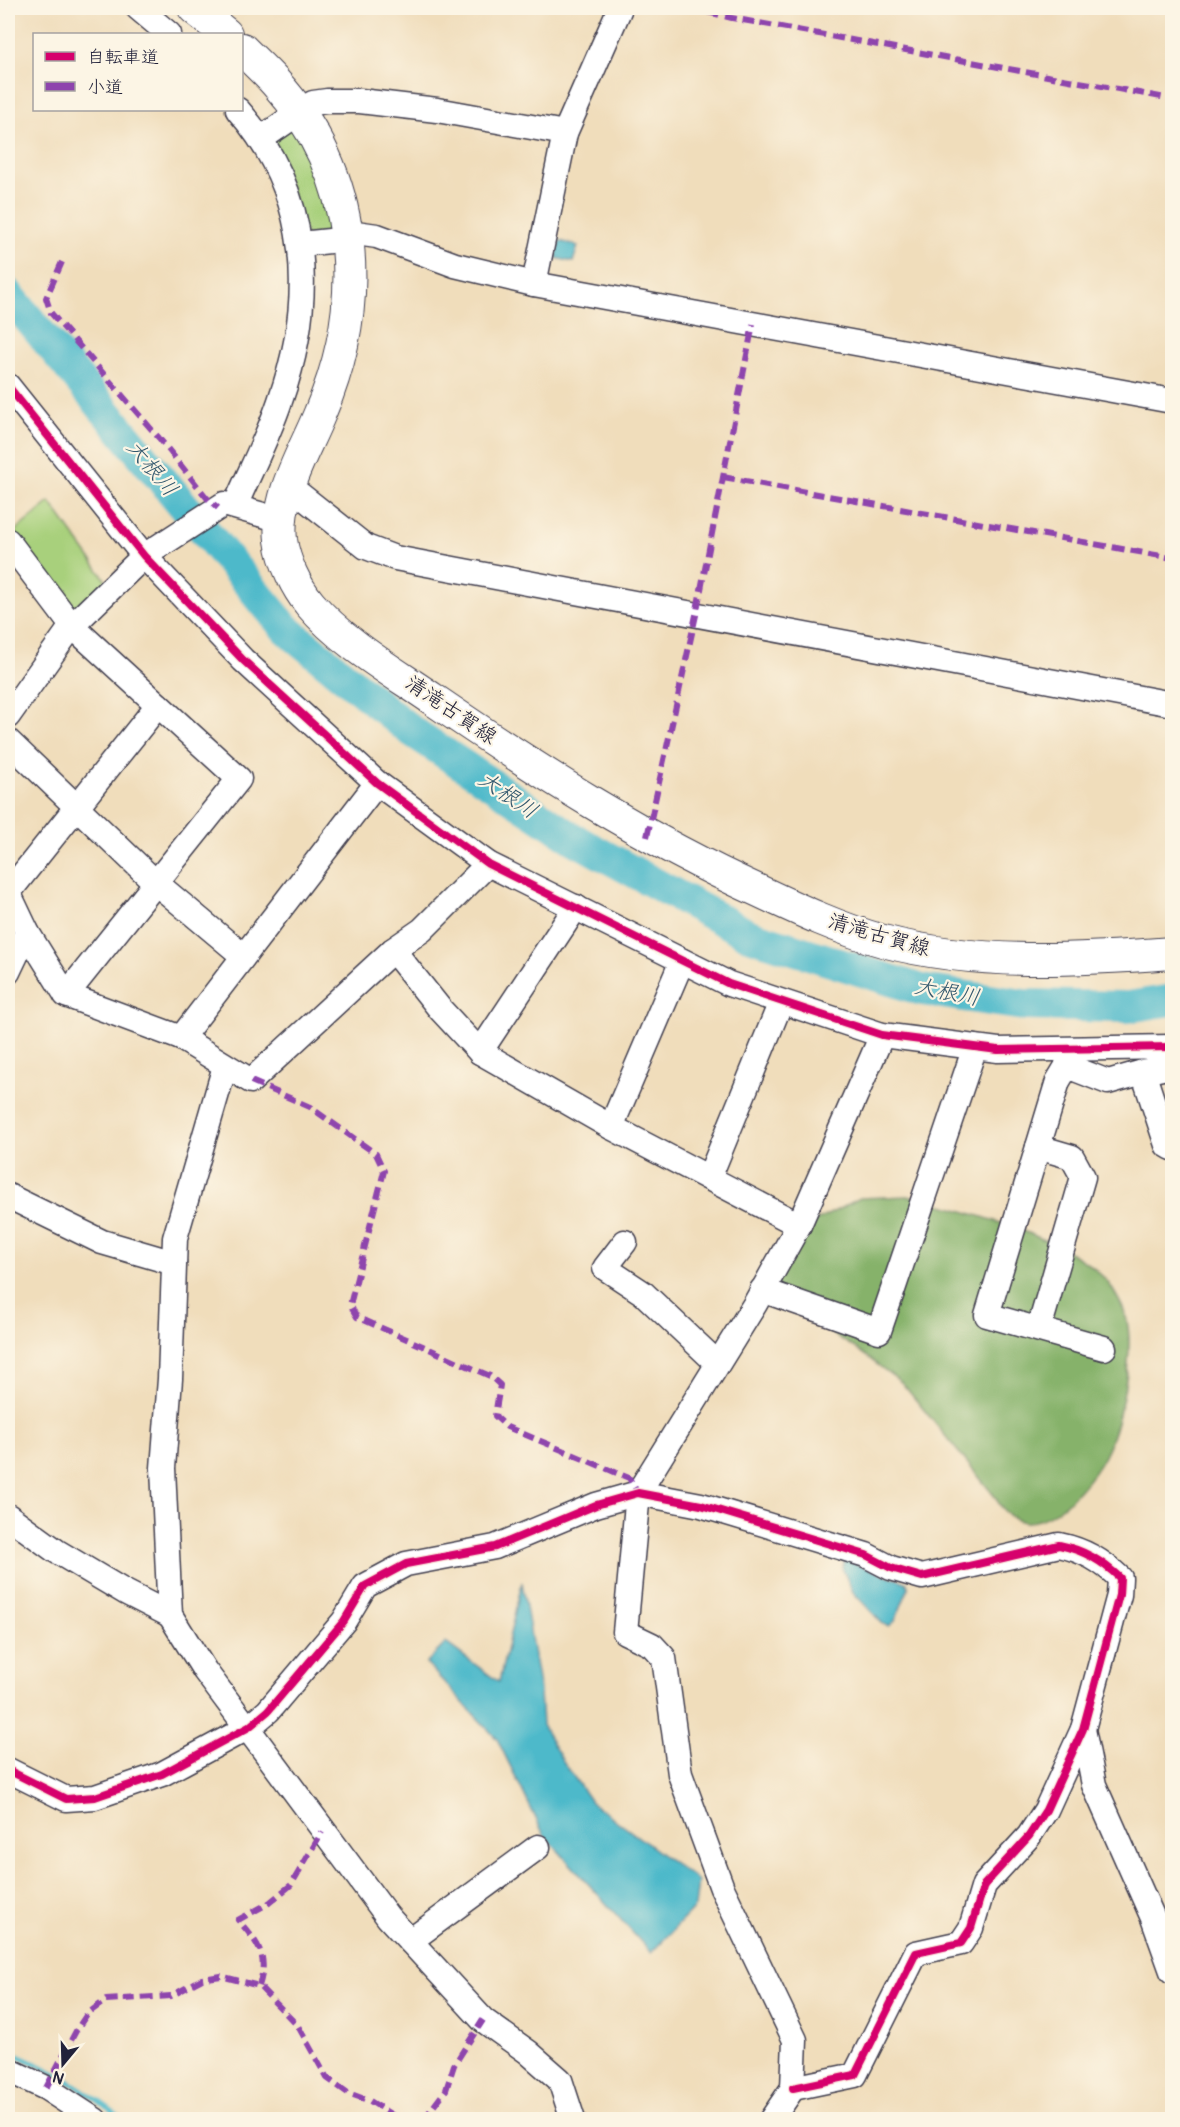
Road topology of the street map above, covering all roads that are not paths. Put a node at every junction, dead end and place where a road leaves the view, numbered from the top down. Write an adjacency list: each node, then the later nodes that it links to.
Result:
1 (138, 8): 4 (street)
2 (194, 8): 5 (main road)
3 (620, 8): 9 (street)
4 (168, 33)
5 (225, 33)
6 (243, 51): 8 (main road, 清滝古賀線)
7 (239, 111): 10 (street)
8 (299, 113): 9 (street); 10 (street); 11 (main road, 清滝古賀線)
9 (565, 133): 13 (street)
10 (262, 138): 12 (street)
11 (349, 235): 12 (street); 13 (street); 16 (main road, 清滝古賀線)
12 (301, 244): 17 (street)
13 (534, 284): 15 (street)
14 (10, 395): 20 (street)
15 (1173, 401)
16 (289, 486): 18 (main road, 清滝古賀線); 22 (street)
17 (223, 508): 18 (street); 20 (street)
18 (281, 520): 34 (main road, 清滝古賀線)
19 (8, 541): 21 (street)
20 (147, 553): 21 (street); 26 (street)
21 (72, 626): 23 (street); 24 (street)
22 (1173, 704)
23 (158, 705): 27 (street); 29 (street)
24 (8, 716)
25 (8, 741): 27 (street)
26 (377, 783): 28 (street); 35 (street)
27 (76, 807): 29 (street); 30 (street)
28 (488, 864): 31 (street); 33 (street)
29 (156, 883): 35 (street); 38 (street)
30 (8, 893): 32 (street)
31 (576, 907): 36 (street); 44 (street)
32 (27, 932): 37 (street); 38 (street)
33 (393, 950): 44 (street); 46 (street)
34 (1173, 953)
35 (242, 955): 41 (street)
36 (682, 962): 39 (street); 49 (street)
37 (8, 972)
38 (66, 995): 41 (street)
39 (781, 1002): 40 (street); 52 (street)
40 (882, 1035): 42 (street); 54 (street)
41 (180, 1038): 46 (street)
42 (975, 1047): 45 (street); 57 (street)
43 (1173, 1047): 45 (street)
44 (480, 1052): 49 (street)
45 (1068, 1058): 48 (street); 50 (street)
46 (225, 1066): 56 (street)
47 (1173, 1066): 48 (street)
48 (1143, 1072): 51 (street)
49 (611, 1127): 52 (street)
50 (1038, 1147): 58 (street); 58 (street)
51 (1173, 1148)
52 (709, 1178): 54 (street)
53 (8, 1196): 56 (street)
54 (799, 1225): 57 (street)
55 (625, 1242): 60 (street)
56 (174, 1263): 63 (street)
57 (762, 1290): 60 (street)
58 (1039, 1329): 59 (street)
59 (1104, 1348)
60 (717, 1363): 61 (street)
61 (638, 1493): 64 (street); 65 (street); 71 (street)
62 (8, 1516): 63 (street)
63 (170, 1615): 64 (street)
64 (249, 1727): 66 (street); 68 (street)
65 (1083, 1729): 69 (street); 71 (street)
66 (8, 1770)
67 (538, 1846): 68 (street)
68 (410, 1941): 73 (street)
69 (1173, 1971)
70 (8, 2070): 72 (street)
71 (793, 2088): 74 (street)
72 (95, 2120)
73 (573, 2120)
74 (771, 2120)

